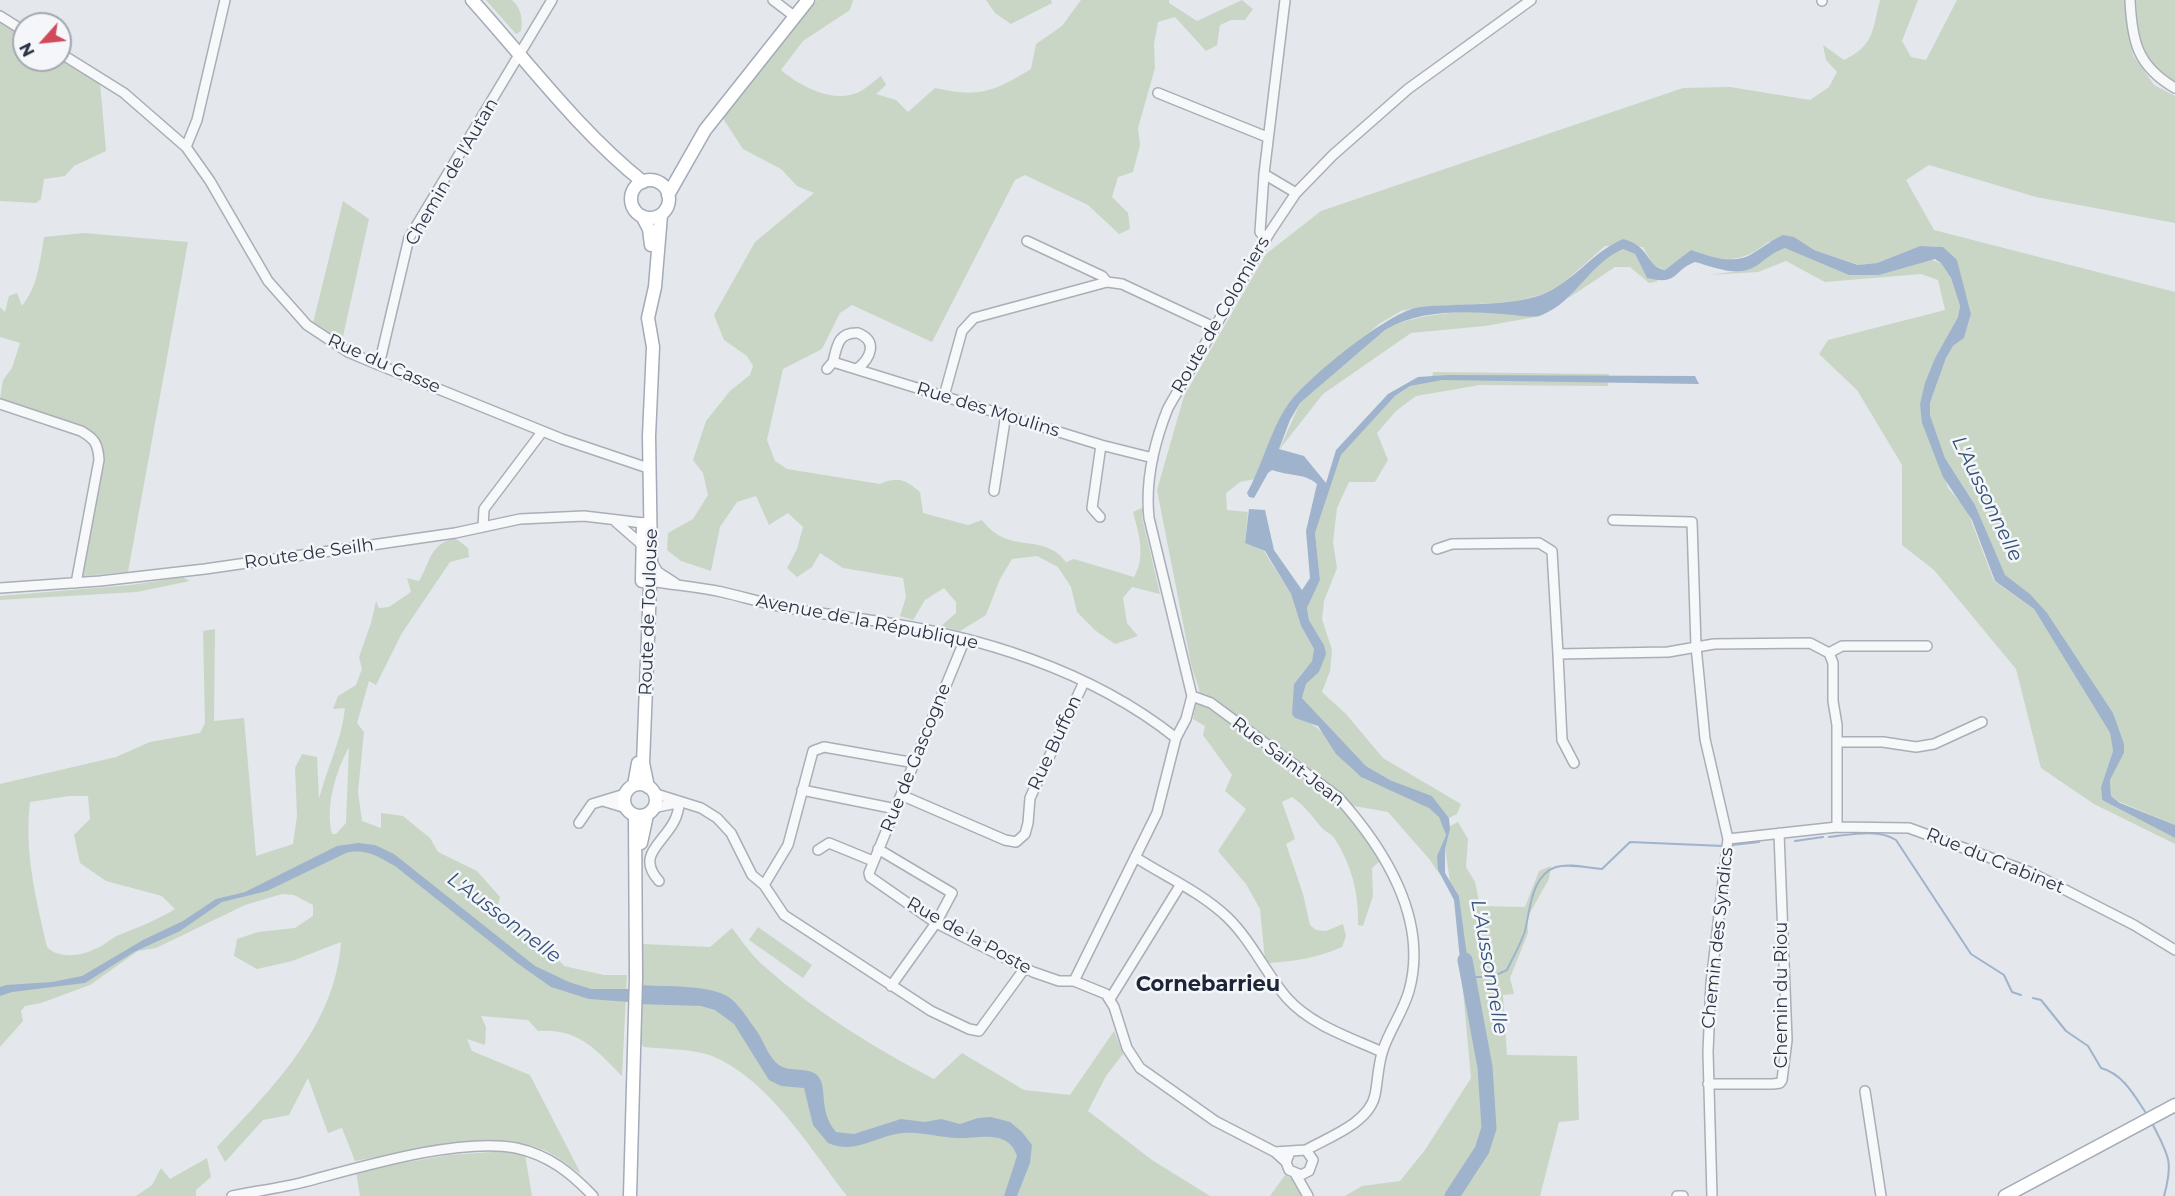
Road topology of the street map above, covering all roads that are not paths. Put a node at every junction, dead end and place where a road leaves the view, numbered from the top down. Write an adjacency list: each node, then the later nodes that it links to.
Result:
1 (225, 0): 16 (street)
2 (472, 0): 10 (main road)
3 (552, 0): 10 (street, Chemin de l'Autan)
4 (773, 0): 9 (street)
5 (808, 0): 9 (main road)
6 (1285, 0): 15 (street)
7 (1531, 0): 22 (street, Route de Colomiers)
8 (2130, 0): 12 (street)
9 (794, 16): 18 (main road)
10 (521, 54): 14 (main road); 31 (street, Chemin de l'Autan)
11 (72, 60): 16 (street, Rue du Casse)
12 (2175, 88)
13 (1158, 93): 15 (street)
14 (590, 131): 19 (main road); 21 (main road)
15 (1267, 137): 17 (street)
16 (186, 147): 31 (street, Rue du Casse)
17 (1264, 174): 22 (street); 26 (street)
18 (678, 177): 20 (main road); 23 (main road)
19 (643, 182): 20 (main road); 21 (main road)
20 (658, 183): 23 (main road)
21 (633, 190): 25 (main road)
22 (1296, 193): 26 (street, Route de Colomiers)
23 (668, 195): 24 (main road)
24 (661, 215): 25 (main road); 30 (main road, Route de Toulouse)
25 (642, 216): 30 (main road, Route de Toulouse)
26 (1266, 239): 29 (street, Route de Colomiers)
27 (1027, 241): 28 (street)
28 (1107, 282): 29 (street); 33 (street)
29 (1214, 327): 39 (street, Route de Colomiers)
30 (651, 358): 37 (main road, Route de Toulouse)
31 (379, 365): 36 (street, Rue du Casse)
32 (857, 369): 32 (street, Rue des Moulins); 33 (street, Rue des Moulins)
33 (944, 396): 35 (street, Rue des Moulins)
34 (0, 404): 50 (street)
35 (1006, 414): 38 (street, Rue des Moulins); 41 (street)
36 (542, 432): 40 (street, Rue du Casse); 46 (street)
37 (649, 436): 40 (main road, Route de Toulouse); 48 (main road, Route de Toulouse)
38 (1101, 445): 39 (street, Rue des Moulins); 42 (street)
39 (1153, 458): 59 (street, Route de Colomiers)
40 (645, 467): 45 (main road, Route de Toulouse)
41 (994, 491)
42 (1100, 517)
43 (1613, 520): 54 (street, Chemin des Syndics)
44 (616, 522): 45 (street, Route de Seilh); 46 (street, Route de Seilh); 48 (street)
45 (643, 523): 48 (main road, Route de Toulouse)
46 (483, 527): 50 (street, Route de Seilh)
47 (1437, 549): 57 (street)
48 (648, 552): 49 (main road, Route de Toulouse); 49 (street); 51 (street, Avenue de la République); 65 (main road, Route de Toulouse)
49 (650, 581): 51 (street, Avenue de la République); 66 (main road, Route de Toulouse)
50 (76, 583): 52 (street, Route de Seilh)
51 (680, 585): 53 (street, Avenue de la République)
52 (0, 588)
53 (965, 639): 58 (street, Avenue de la République); 63 (street, Rue de Gascogne)
54 (1696, 646): 56 (street); 57 (street); 77 (street, Chemin des Syndics)
55 (1927, 646): 56 (street)
56 (1829, 653): 62 (street)
57 (1558, 654): 64 (street)
58 (1084, 682): 61 (street, Avenue de la République); 69 (street, Rue Buffon)
59 (1192, 696): 61 (street); 92 (street, Rue Saint-Jean)
60 (1982, 722): 62 (street)
61 (1176, 738): 80 (street)
62 (1838, 742): 75 (street)
63 (915, 763): 67 (street); 69 (street, Rue de Gascogne)
64 (1574, 763)
65 (634, 785): 66 (main road); 68 (main road)
66 (651, 790): 71 (street); 73 (main road, Route de Toulouse)
67 (802, 790): 72 (street); 85 (street)
68 (625, 794): 70 (street); 73 (main road)
69 (901, 795): 72 (street, Rue de Gascogne)
70 (603, 801): 73 (street); 74 (street)
71 (679, 802): 73 (street); 83 (street); 85 (street)
72 (896, 809): 78 (street, Rue de Gascogne)
73 (640, 812): 105 (main road)
74 (579, 823)
75 (1837, 827): 76 (street, Rue du Crabinet); 87 (street, Rue du Crabinet)
76 (1779, 833): 77 (street, Rue du Crabinet); 93 (street, Chemin du Riou)
77 (1728, 843): 93 (street, Chemin des Syndics)
78 (878, 849): 81 (street, Rue de Gascogne); 86 (street)
79 (818, 850): 81 (street)
80 (1135, 857): 84 (street); 89 (street)
81 (873, 861): 82 (street, Rue de Gascogne)
82 (870, 877): 86 (street, Rue de la Poste)
83 (659, 881)
84 (1181, 884): 91 (street); 92 (street)
85 (764, 885): 90 (street)
86 (936, 923): 88 (street, Rue de la Poste); 90 (street)
87 (2175, 950)
88 (1025, 968): 89 (street, Rue de la Poste); 90 (street)
89 (1074, 981): 91 (street, Rue de la Poste)
90 (891, 986)
91 (1110, 999): 97 (street)
92 (1382, 1052): 96 (street, Rue Saint-Jean)
93 (1708, 1084): 108 (street, Chemin des Syndics)
94 (1865, 1091): 109 (street)
95 (2175, 1105): 110 (main road)
96 (1306, 1150): 98 (street); 100 (street)
97 (1275, 1152): 98 (street); 99 (street)
98 (1290, 1152): 99 (street)
99 (1286, 1162): 101 (street)
100 (1309, 1171): 101 (street); 102 (street)
101 (1296, 1175): 102 (street)
102 (1307, 1193)
103 (232, 1196): 104 (street)
104 (593, 1196)
105 (630, 1196)
106 (1677, 1196): 107 (street)
107 (1683, 1196)
108 (1712, 1196)
109 (1881, 1196)
110 (2005, 1196)

